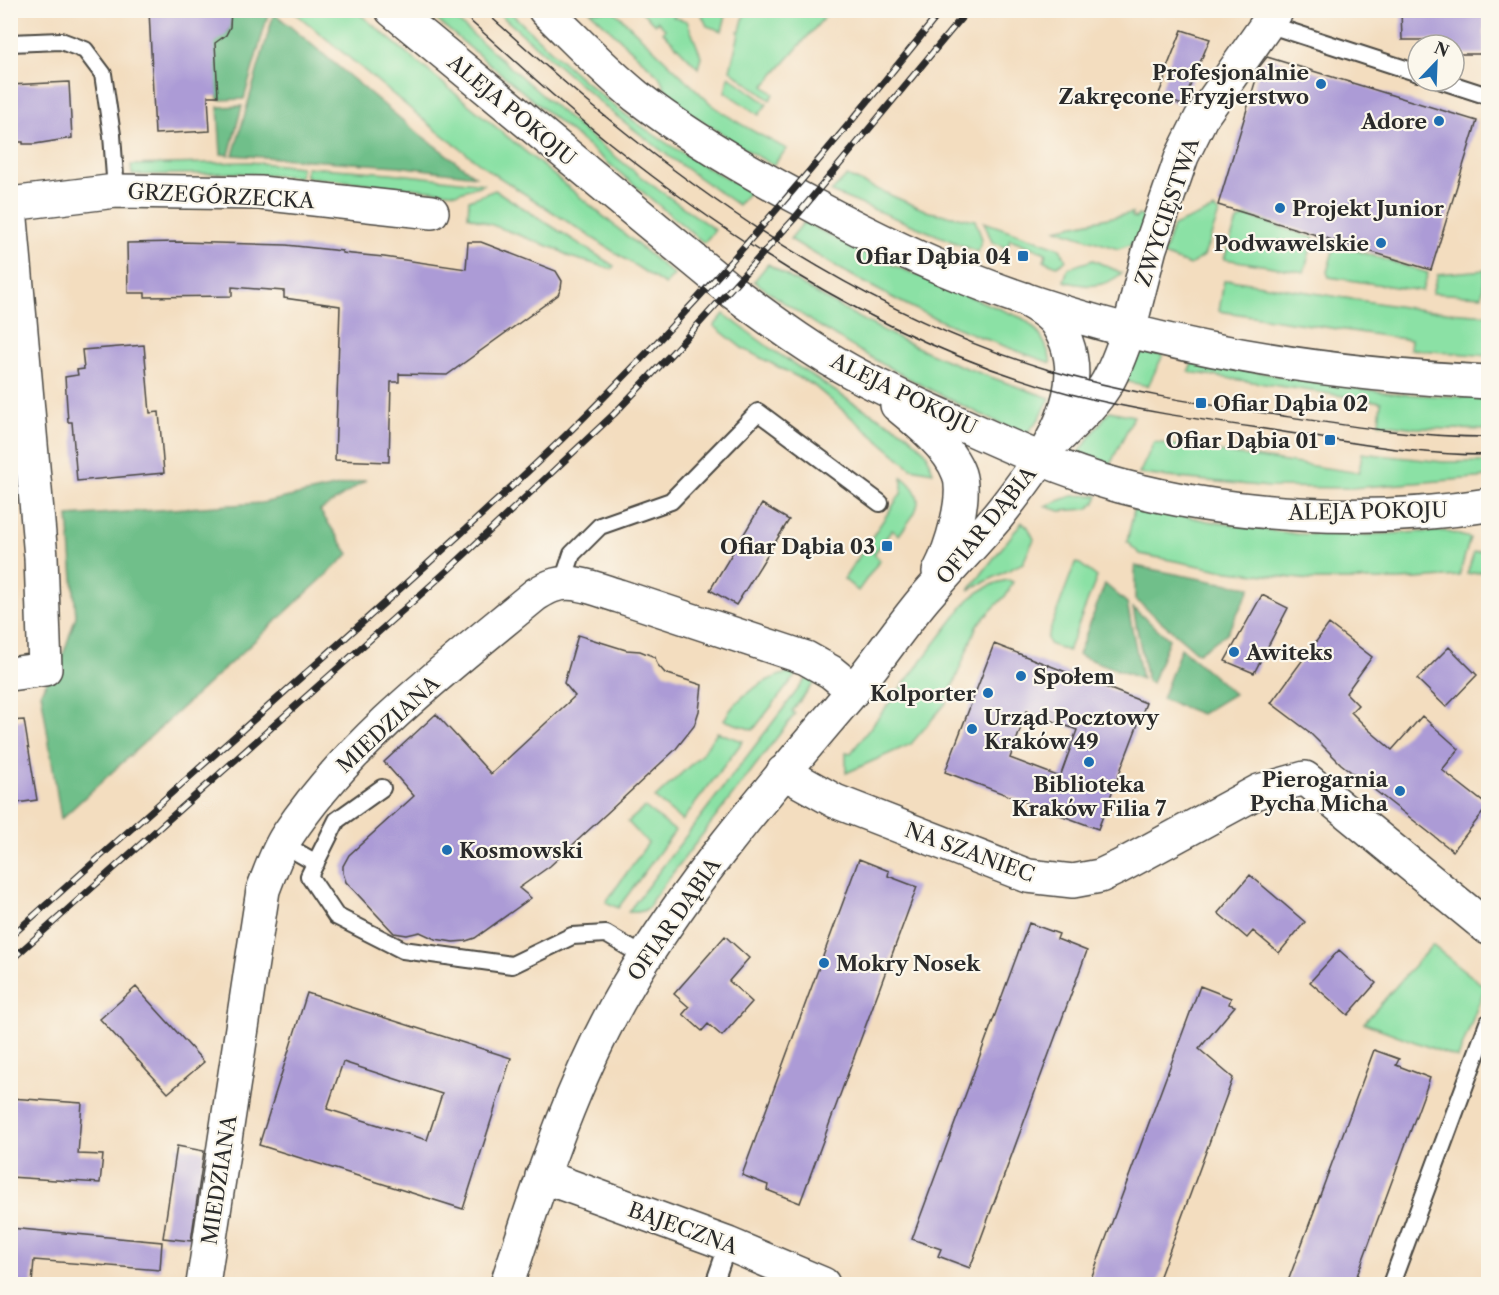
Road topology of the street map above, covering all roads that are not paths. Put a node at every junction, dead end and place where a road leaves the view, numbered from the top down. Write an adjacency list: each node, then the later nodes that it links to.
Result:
1 (392, 10): 14 (street, ALEJA POKOJU)
2 (545, 10): 12 (street)
3 (1272, 17): 5 (lane); 13 (street, ZWYCIĘSTWA)
4 (10, 43): 8 (lane)
5 (1406, 68)
6 (1466, 89): 7 (lane)
7 (1488, 96)
8 (116, 191): 9 (street, GRZEGÓRZECKA); 11 (street, GRZEGÓRZECKA)
9 (10, 204)
10 (10, 208): 16 (street)
11 (432, 212)
12 (1024, 299): 13 (street); 17 (street, OFIAR DĄBIA)
13 (1129, 330): 15 (street); 17 (street, OFIAR DĄBIA)
14 (849, 371): 17 (street, ALEJA POKOJU); 21 (street, OFIAR DĄBIA)
15 (1488, 382)
16 (20, 448): 22 (street)
17 (1044, 453): 19 (street, ALEJA POKOJU); 21 (street, OFIAR DĄBIA)
18 (880, 503): 20 (lane)
19 (1485, 505)
20 (562, 584): 23 (street, MIEDZIANA); 26 (street, MIEDZIANA)
21 (923, 601): 23 (street, OFIAR DĄBIA)
22 (10, 674)
23 (853, 690): 24 (street, OFIAR DĄBIA)
24 (783, 772): 28 (street, NA SZANIEC); 29 (street, OFIAR DĄBIA)
25 (382, 788): 27 (lane)
26 (283, 844): 27 (lane); 33 (street, MIEDZIANA)
27 (316, 863): 29 (lane)
28 (1488, 928)
29 (645, 957): 31 (street, OFIAR DĄBIA)
30 (1488, 1023): 37 (lane)
31 (542, 1176): 32 (street, BAJECZNA); 34 (street, OFIAR DĄBIA)
32 (728, 1244): 35 (lane); 36 (street, BAJECZNA)
33 (203, 1284)
34 (507, 1284)
35 (714, 1284)
36 (823, 1284)
37 (1391, 1284)

